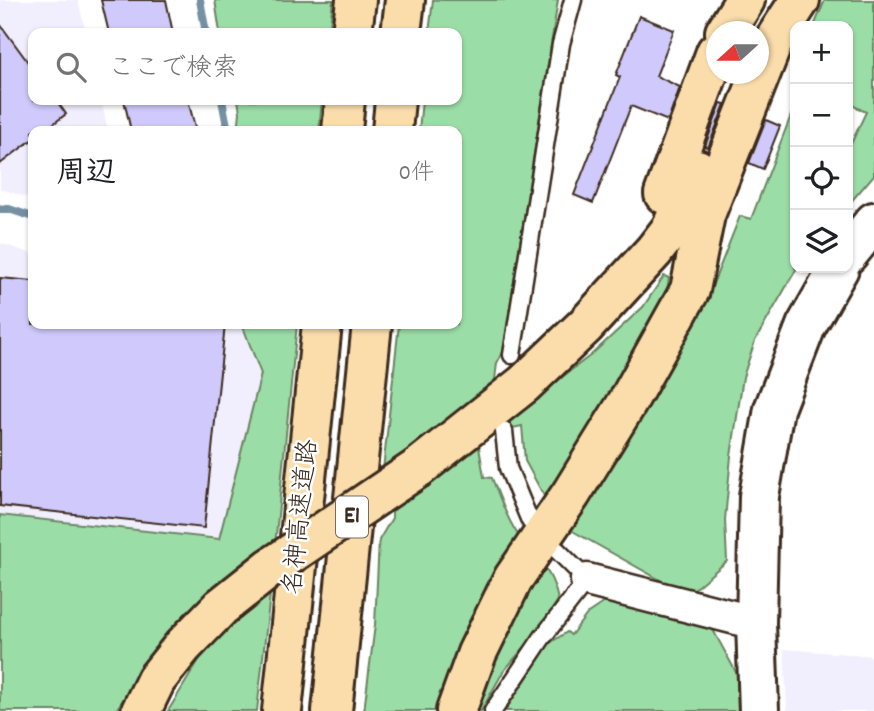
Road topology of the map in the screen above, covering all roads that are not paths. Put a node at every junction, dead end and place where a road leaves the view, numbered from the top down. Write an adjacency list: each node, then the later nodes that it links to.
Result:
1 (355, 0): 11 (highway)
2 (405, 0): 12 (highway)
3 (573, 0): 27 (lane)
4 (745, 0): 8 (highway)
5 (754, 0): 9 (highway)
6 (800, 0): 24 (highway)
7 (808, 0): 10 (highway)
8 (732, 21)
9 (750, 21)
10 (802, 21)
11 (352, 28)
12 (402, 28)
13 (790, 55): 24 (highway)
14 (706, 80): 23 (highway)
15 (729, 84): 23 (highway)
16 (345, 105): 18 (highway)
17 (395, 105): 19 (highway)
18 (342, 126)
19 (392, 126)
20 (874, 222): 21 (street)
21 (853, 248)
22 (836, 273): 32 (street)
23 (630, 277): 33 (highway, bridge)
24 (690, 290): 36 (highway)
25 (321, 329): 34 (highway, 名神高速道路 / E1)
26 (371, 329): 35 (highway, 名神高速道路 / E1)
27 (512, 355)
28 (504, 431): 29 (lane)
29 (530, 521)
30 (557, 550): 31 (lane)
31 (587, 580): 32 (street); 37 (lane)
32 (756, 623): 38 (street)
33 (141, 711)
34 (282, 711)
35 (332, 711)
36 (456, 711)
37 (493, 711)
38 (759, 711)

